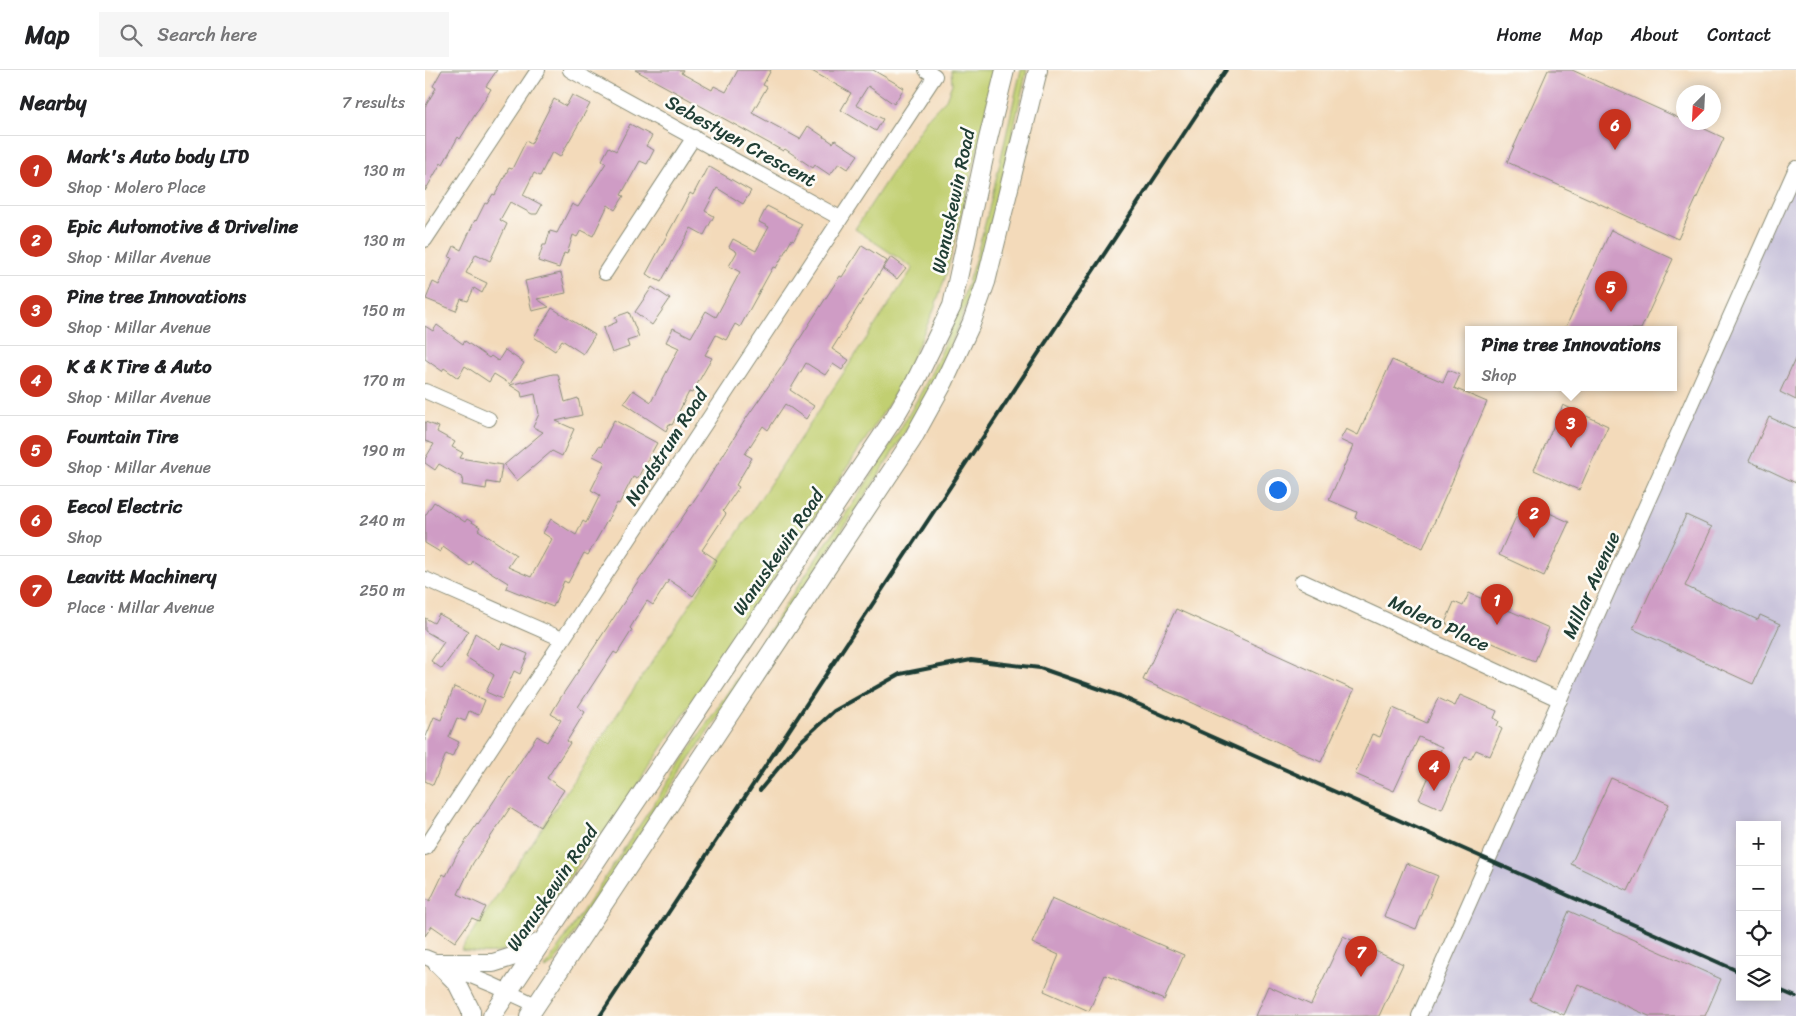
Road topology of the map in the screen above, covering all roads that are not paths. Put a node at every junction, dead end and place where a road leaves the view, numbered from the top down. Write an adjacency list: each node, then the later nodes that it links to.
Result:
1 (539, 70): 9 (street)
2 (571, 70): 6 (street, Sebestyen Crescent)
3 (926, 70): 8 (street, Nordstrum Road)
4 (1005, 70): 18 (main road, Wanuskewin Road)
5 (1038, 70): 21 (main road)
6 (694, 138): 8 (street, Sebestyen Crescent); 10 (street)
7 (1796, 168): 16 (street, Millar Avenue)
8 (840, 218): 15 (street, Nordstrum Road)
9 (425, 240)
10 (605, 273)
11 (425, 392): 12 (street)
12 (489, 419)
13 (425, 579): 15 (street)
14 (1302, 581): 16 (street, Molero Place)
15 (562, 639): 17 (street, Nordstrum Road)
16 (1560, 700): 24 (street, Millar Avenue)
17 (425, 848)
18 (543, 940): 19 (main road); 20 (main road, Wanuskewin Road)
19 (431, 960): 20 (street); 22 (main road)
20 (508, 992): 21 (street); 23 (main road, Wanuskewin Road)
21 (533, 1011)
22 (471, 1016)
23 (493, 1016)
24 (1419, 1016)

